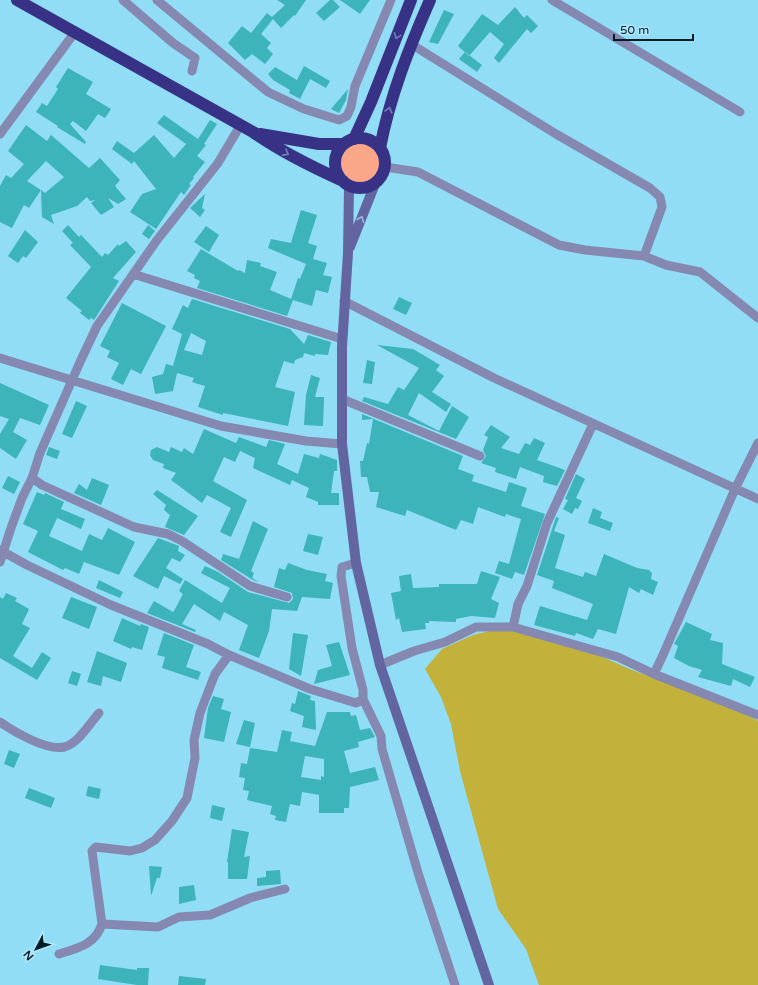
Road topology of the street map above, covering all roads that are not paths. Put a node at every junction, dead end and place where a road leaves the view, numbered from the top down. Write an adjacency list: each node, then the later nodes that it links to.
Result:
1 (18, 0): 8 (highway)
2 (123, 0): 10 (street)
3 (157, 0): 4 (street)
4 (391, 0)
5 (410, 0): 15 (highway, one-way to 15)
6 (430, 0): 9 (highway)
7 (552, 0): 11 (street)
8 (74, 32): 12 (highway); 14 (street)
9 (411, 44): 16 (highway, one-way to 9); 21 (street)
10 (192, 71)
11 (740, 112)
12 (240, 126): 13 (highway); 22 (street)
13 (253, 132): 15 (highway); 18 (highway, one-way to 18)
14 (0, 134)
15 (349, 142): 16 (highway); 18 (highway)
16 (380, 148): 17 (highway)
17 (385, 167): 19 (highway); 21 (street)
18 (346, 183): 19 (highway); 20 (main road)
19 (374, 184): 20 (main road, one-way to 19)
20 (348, 253): 23 (main road)
21 (644, 256): 24 (street)
22 (133, 274): 25 (street); 27 (street)
23 (344, 301): 25 (main road); 29 (street)
24 (758, 318)
25 (342, 339): 28 (main road)
26 (0, 358): 27 (street)
27 (71, 381): 31 (street); 33 (street)
28 (342, 399): 31 (main road); 32 (street)
29 (593, 424): 34 (street); 40 (street)
30 (758, 443): 34 (street)
31 (342, 444): 38 (main road)
32 (480, 456)
33 (32, 478): 36 (street); 39 (street)
34 (735, 489): 35 (street); 43 (street)
35 (758, 499)
36 (2, 551): 37 (street); 41 (street)
37 (0, 562)
38 (356, 564): 42 (main road); 44 (street)
39 (287, 597)
40 (512, 627): 42 (street); 43 (street)
41 (229, 655): 44 (street); 49 (street)
42 (380, 665): 52 (main road)
43 (654, 674): 46 (street)
44 (363, 699): 51 (street)
45 (99, 713): 47 (street)
46 (758, 715)
47 (0, 722)
48 (285, 889): 49 (street)
49 (102, 924): 50 (street)
50 (59, 954)
51 (454, 985)
52 (489, 985)

